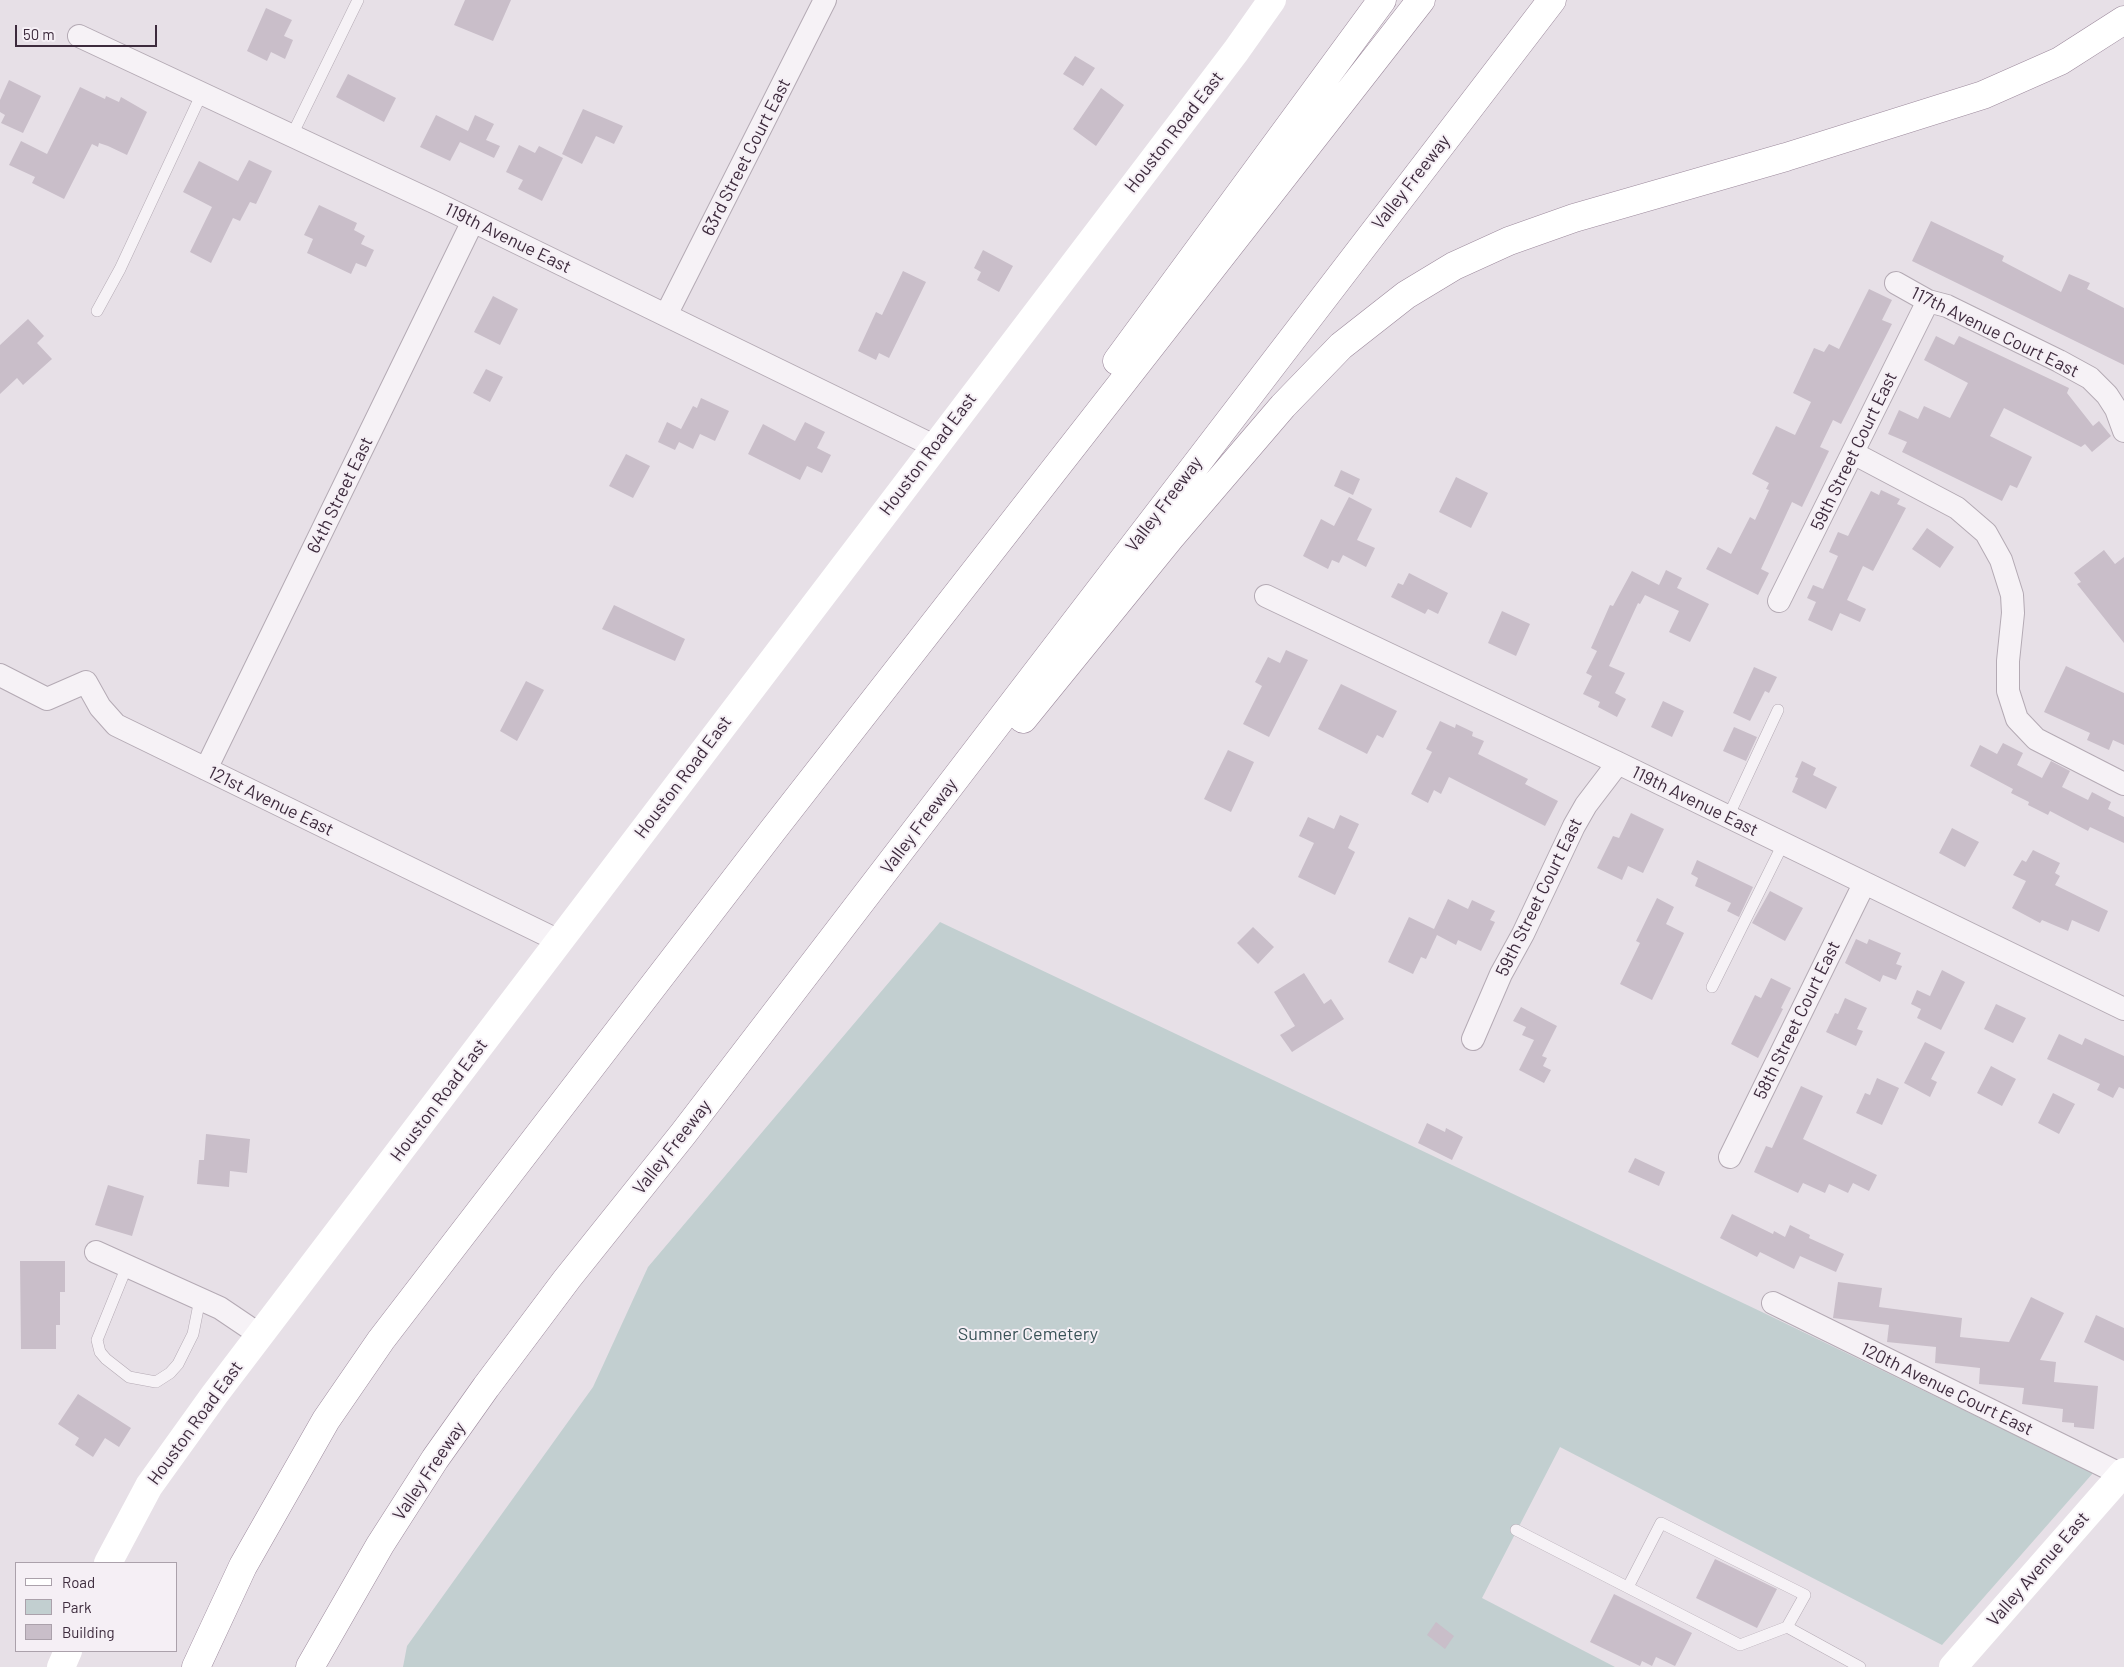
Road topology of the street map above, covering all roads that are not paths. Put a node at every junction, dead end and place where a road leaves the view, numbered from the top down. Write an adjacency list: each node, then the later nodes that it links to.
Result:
1 (358, 0): 10 (lane)
2 (826, 0): 15 (street, 63rd Street Court East)
3 (1272, 0): 17 (main road, Houston Road East)
4 (1382, 0): 21 (main road)
5 (1420, 0): 21 (main road)
6 (1552, 0): 29 (main road, Valley Freeway)
7 (2124, 20): 29 (main road)
8 (79, 36): 9 (street, 119th Avenue East)
9 (202, 93): 10 (street, 119th Avenue East); 14 (lane)
10 (292, 135): 11 (street, 119th Avenue East)
11 (473, 221): 15 (street, 119th Avenue East); 25 (street, 64th Street East)
12 (1896, 283): 13 (street, 117th Avenue Court East)
13 (1928, 300): 16 (street, 117th Avenue Court East); 18 (street, 59th Street Court East)
14 (97, 311)
15 (666, 315): 17 (street, 119th Avenue East)
16 (2124, 431)
17 (934, 446): 31 (main road, Houston Road East)
18 (1853, 453): 20 (street, 59th Street Court East); 26 (street)
19 (1266, 596): 24 (street, 119th Avenue East)
20 (1779, 601)
21 (946, 610): 49 (main road)
22 (0, 675): 25 (street, 121st Avenue East)
23 (1778, 710): 27 (lane)
24 (1618, 763): 27 (street, 119th Avenue East); 34 (street, 59th Street Court East)
25 (206, 769): 31 (street, 121st Avenue East)
26 (2124, 784)
27 (1728, 817): 28 (street, 119th Avenue East)
28 (1783, 844): 30 (street, 119th Avenue East); 32 (lane)
29 (884, 872): 45 (main road, Valley Freeway)
30 (1864, 884): 33 (street, 119th Avenue East); 35 (street, 58th Street Court East)
31 (559, 941): 40 (main road, Houston Road East)
32 (1712, 987)
33 (2124, 1009)
34 (1473, 1039)
35 (1730, 1157)
36 (96, 1252): 37 (street)
37 (128, 1266): 38 (street); 38 (lane)
38 (200, 1298): 40 (street)
39 (1773, 1303): 41 (street, 120th Avenue Court East)
40 (260, 1335): 43 (main road, Houston Road East)
41 (2123, 1473): 53 (main road, Valley Avenue East)
42 (1516, 1530): 44 (lane)
43 (109, 1562)
44 (1628, 1587): 46 (lane); 46 (lane)
45 (350, 1600): 50 (main road, Valley Freeway); 51 (main road)
46 (1786, 1627): 52 (lane)
47 (68, 1652): 48 (main road)
48 (61, 1667)
49 (196, 1667)
50 (310, 1667)
51 (325, 1667)
52 (1860, 1667)
53 (1953, 1667)

